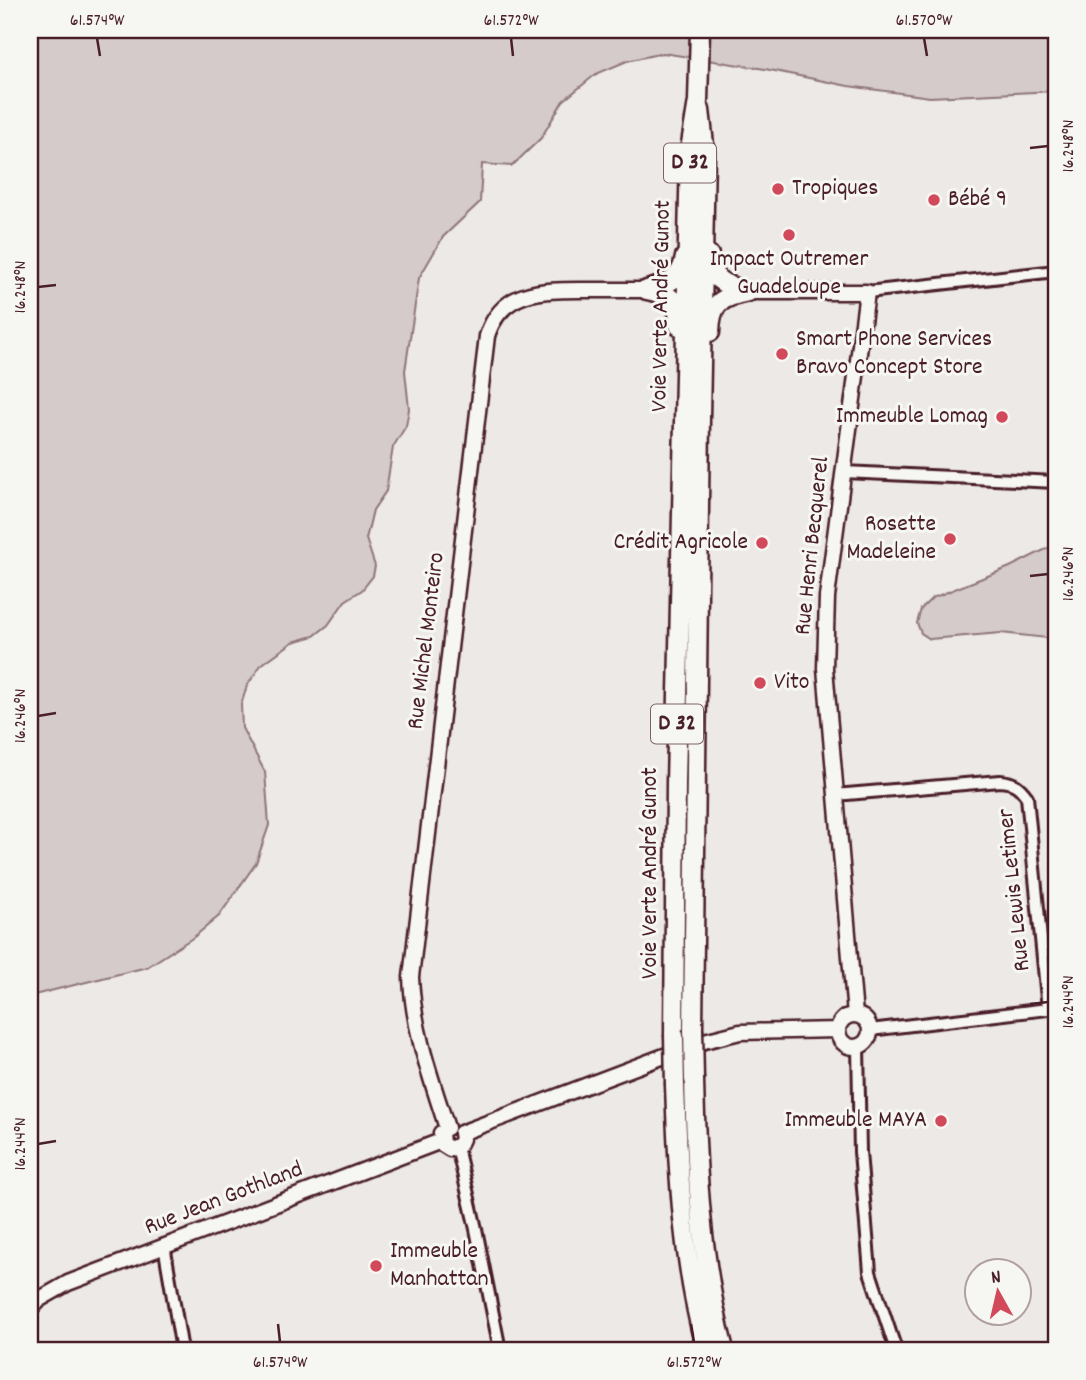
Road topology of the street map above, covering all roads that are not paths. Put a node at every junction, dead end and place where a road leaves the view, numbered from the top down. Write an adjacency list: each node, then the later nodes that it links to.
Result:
1 (700, 30): 2 (main road, Voie Verte André Gunot / D 32)
2 (697, 221): 4 (main road); 5 (main road); 7 (main road, Voie Verte André Gunot / D 32)
3 (1056, 271): 6 (street)
4 (647, 290): 7 (main road); 16 (street, Rue Michel Monteiro)
5 (747, 292): 6 (street); 7 (main road)
6 (867, 292): 8 (street, Rue Henri Becquerel)
7 (692, 416): 22 (main road, Voie Verte André Gunot / D 32, bridge); 23 (main road, Voie Verte André Gunot / D 32, bridge)
8 (844, 472): 9 (street); 10 (street, Rue Henri Becquerel)
9 (1056, 482)
10 (835, 794): 11 (street, Rue Lewis Letimer); 12 (street, Rue Henri Becquerel)
11 (1052, 1008): 14 (street)
12 (855, 1015): 13 (street); 14 (street)
13 (838, 1030): 15 (street); 17 (street)
14 (870, 1030): 15 (street)
15 (858, 1046): 24 (street)
16 (444, 1134): 17 (street); 18 (street, Rue Jean Gothland)
17 (459, 1140): 21 (street)
18 (164, 1245): 19 (street, Rue Jean Gothland); 20 (street)
19 (30, 1310)
20 (182, 1350)
21 (500, 1350)
22 (706, 1350)
23 (724, 1350)
24 (895, 1350)

